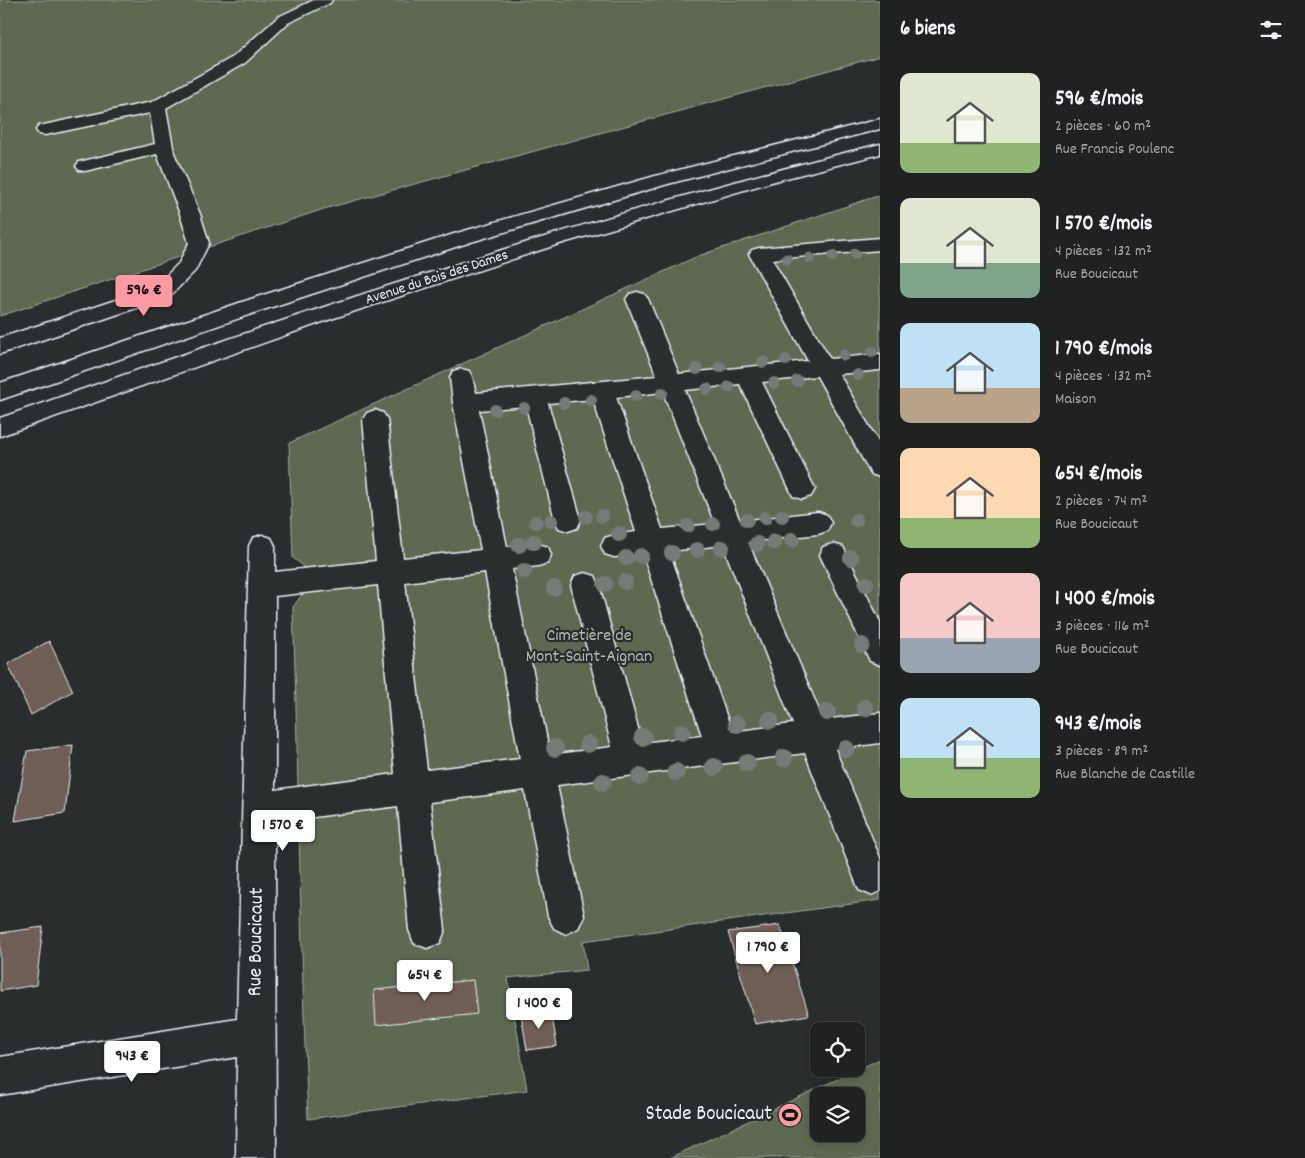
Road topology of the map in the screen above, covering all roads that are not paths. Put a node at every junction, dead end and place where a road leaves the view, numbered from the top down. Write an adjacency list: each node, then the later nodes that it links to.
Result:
1 (324, 0): 2 (main road)
2 (157, 106): 4 (main road); 5 (main road)
3 (880, 124): 16 (main road, Avenue du Bois des Dames)
4 (45, 130)
5 (164, 148): 7 (main road); 10 (main road)
6 (880, 149): 19 (main road, Avenue du Bois des Dames)
7 (84, 166)
8 (880, 244): 12 (main road)
9 (637, 298): 14 (main road)
10 (0, 346)
11 (880, 362): 12 (main road)
12 (823, 368): 13 (main road); 20 (main road)
13 (746, 375): 14 (main road); 21 (main road)
14 (671, 383): 15 (main road); 24 (main road)
15 (602, 390): 17 (main road); 25 (main road)
16 (0, 392)
17 (535, 396): 22 (main road); 30 (main road)
18 (376, 419): 31 (main road)
19 (0, 427)
20 (880, 467)
21 (802, 490)
22 (568, 520)
23 (818, 523): 24 (main road)
24 (732, 533): 25 (main road); 36 (main road)
25 (653, 542): 27 (main road); 37 (main road)
26 (262, 546): 33 (main road, Rue Boucicaut)
27 (614, 546)
28 (538, 555): 30 (main road)
29 (833, 555): 34 (main road)
30 (496, 559): 31 (main road); 39 (main road)
31 (390, 571): 33 (main road); 40 (main road)
32 (585, 585): 38 (main road)
33 (261, 586): 41 (main road, Rue Boucicaut)
34 (880, 652)
35 (880, 728): 36 (main road)
36 (814, 737): 37 (main road); 42 (main road)
37 (722, 749): 38 (main road)
38 (631, 760): 39 (main road)
39 (538, 772): 40 (main road); 43 (main road)
40 (412, 789): 41 (main road); 44 (main road)
41 (259, 808): 45 (main road, Rue Boucicaut)
42 (871, 878)
43 (566, 916)
44 (426, 930)
45 (256, 1035): 46 (main road); 47 (main road, Rue Boucicaut)
46 (0, 1076)
47 (256, 1158)

